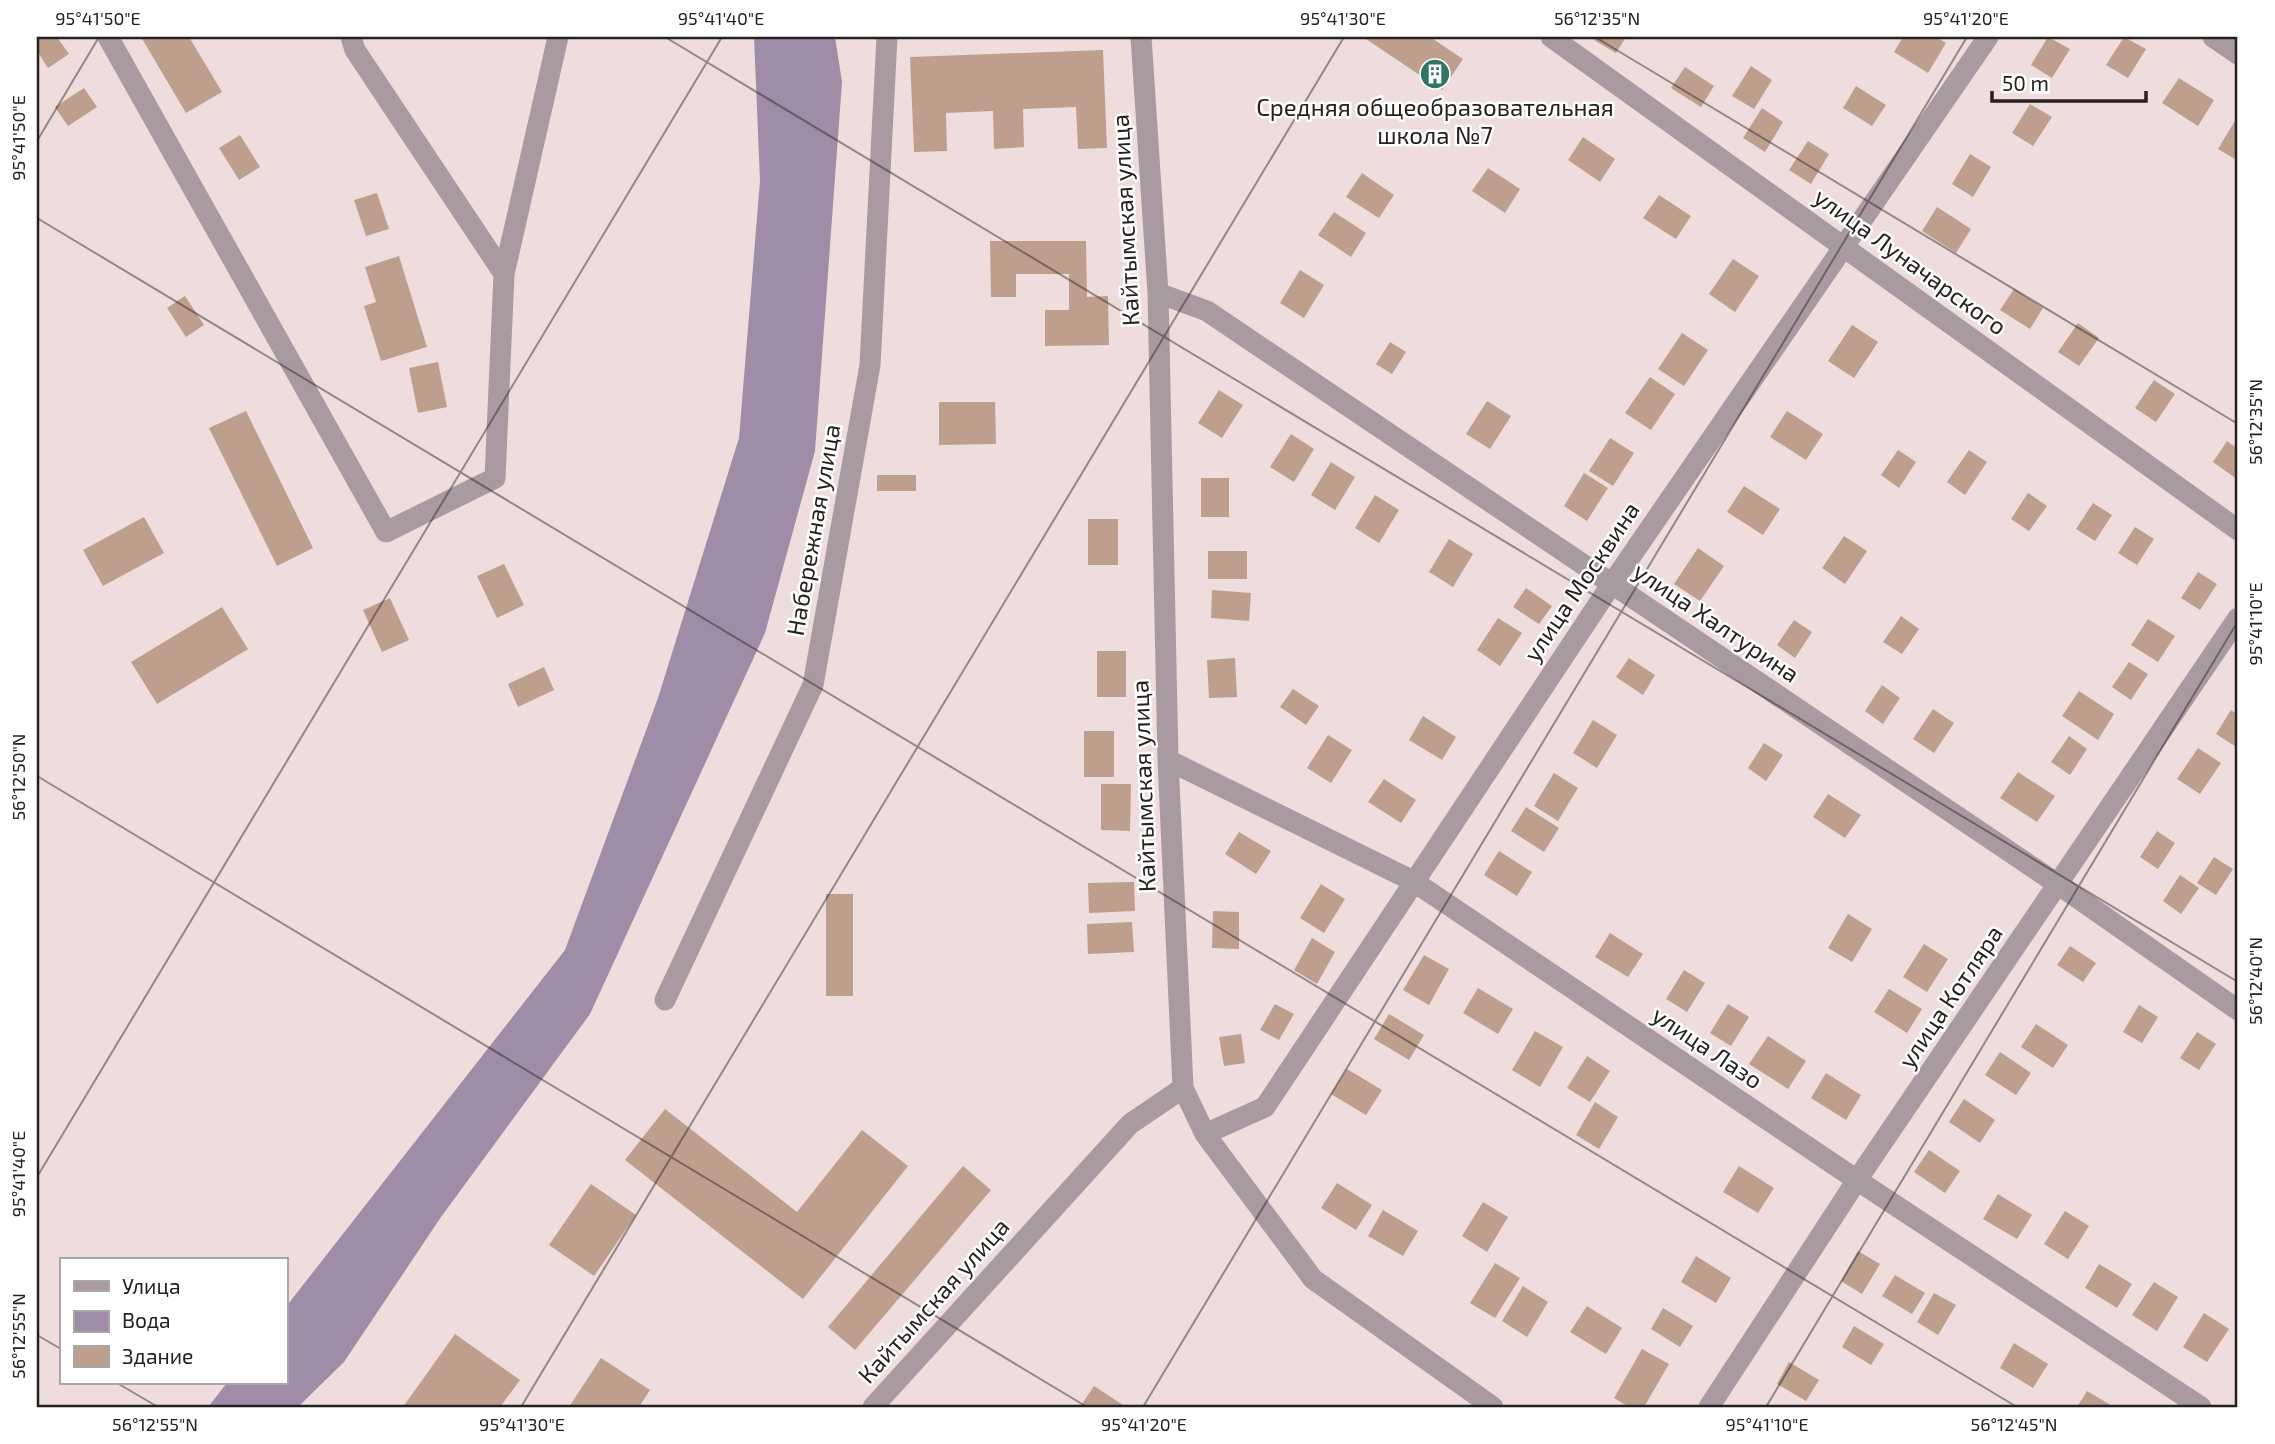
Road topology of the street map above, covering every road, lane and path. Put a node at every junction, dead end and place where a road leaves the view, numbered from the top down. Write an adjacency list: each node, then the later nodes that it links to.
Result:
1 (108, 37): 11 (street)
2 (351, 37): 11 (street)
3 (558, 37): 11 (street)
4 (887, 37): 19 (street, Набережная улица)
5 (1141, 37): 12 (street, Кайтымская улица)
6 (1551, 37): 10 (street, улица Луначарского)
7 (1988, 37): 10 (street, улица Москвина)
8 (2213, 37): 9 (street)
9 (2238, 54)
10 (1843, 246): 13 (street, улица Луначарского); 14 (street, улица Москвина)
11 (504, 274)
12 (1158, 293): 14 (street, улица Халтурина); 16 (street, Кайтымская улица)
13 (2238, 530)
14 (1611, 585): 17 (street, улица Москвина); 18 (street, улица Халтурина)
15 (2238, 618): 18 (street, улица Котляра)
16 (1168, 760): 17 (street, улица Лазо); 21 (street, Кайтымская улица)
17 (1413, 881): 22 (street, улица Москвина); 23 (street, улица Лазо)
18 (2059, 886): 20 (street, улица Халтурина); 23 (street, улица Котляра)
19 (665, 1000)
20 (2238, 1010)
21 (1183, 1088): 22 (street); 24 (street, Кайтымская улица)
22 (1205, 1134): 25 (street)
23 (1857, 1180): 26 (street, улица Котляра); 27 (street, улица Лазо)
24 (873, 1407)
25 (1493, 1407)
26 (1709, 1407)
27 (2201, 1407)

